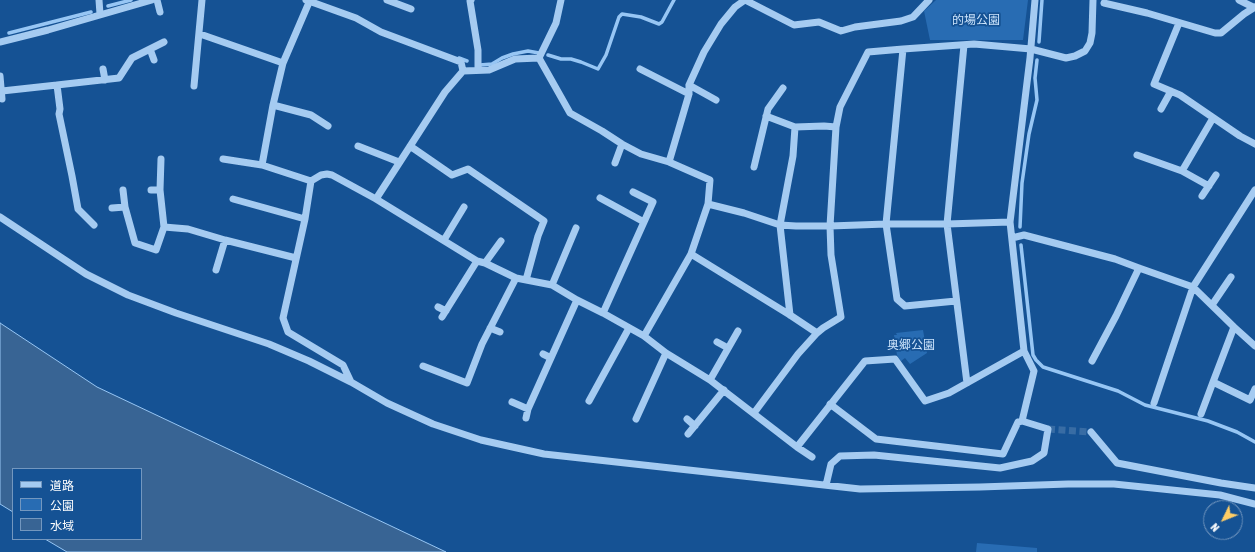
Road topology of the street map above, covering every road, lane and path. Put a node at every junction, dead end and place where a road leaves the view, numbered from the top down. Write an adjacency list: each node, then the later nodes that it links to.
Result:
1 (99, 0): 19 (street)
2 (152, 0): 19 (street)
3 (157, 0): 18 (street)
4 (202, 0): 21 (street)
5 (387, 0): 14 (street)
6 (471, 0): 34 (street)
7 (561, 0): 28 (street)
8 (745, 0): 9 (street); 38 (street)
9 (928, 0)
10 (1035, 0): 27 (street)
11 (1093, 0): 27 (street)
12 (1239, 0): 16 (street)
13 (308, 1): 30 (street); 33 (street)
14 (396, 2): 17 (street)
15 (1104, 3): 20 (street)
16 (1254, 7): 20 (street)
17 (411, 9)
18 (160, 12)
19 (100, 14): 22 (street)
20 (1179, 23): 42 (street)
21 (200, 34): 30 (street); 39 (street)
22 (0, 42)
23 (164, 42): 25 (street)
24 (964, 45): 26 (street); 27 (street); 87 (street)
25 (150, 49): 29 (street); 36 (street)
26 (904, 49): 52 (street); 86 (street)
27 (1031, 49): 85 (street)
28 (540, 58): 34 (street); 53 (street)
29 (154, 60)
30 (283, 63): 46 (street)
31 (103, 69): 36 (street)
32 (640, 69): 43 (street)
33 (463, 70): 34 (street); 56 (street)
34 (478, 70)
35 (0, 76): 41 (street)
36 (105, 80): 37 (street)
37 (57, 85): 41 (street); 88 (street)
38 (689, 85): 43 (street); 45 (street)
39 (194, 86)
40 (783, 88): 48 (street)
41 (2, 91): 44 (street)
42 (1171, 91): 47 (street); 49 (street)
43 (689, 94): 61 (street)
44 (2, 99)
45 (716, 100)
46 (273, 105): 50 (street); 63 (street)
47 (1161, 109)
48 (766, 116): 51 (street); 64 (street)
49 (1213, 118): 54 (street); 65 (street)
50 (328, 126)
51 (795, 127): 52 (street); 89 (street)
52 (836, 128): 90 (street)
53 (622, 144): 61 (street); 62 (street)
54 (1255, 144)
55 (358, 146): 60 (street)
56 (410, 146): 60 (street); 104 (street)
57 (1137, 155): 65 (street)
58 (161, 159): 71 (street)
59 (223, 159): 63 (street)
60 (399, 162): 77 (street)
61 (669, 162): 78 (street)
62 (615, 163)
63 (262, 165): 67 (street)
64 (754, 167)
65 (1182, 171): 68 (street)
66 (1216, 175): 68 (street)
67 (311, 181): 77 (street); 83 (street)
68 (1209, 186): 74 (street)
69 (123, 190): 79 (street)
70 (151, 190): 71 (street)
71 (160, 190): 91 (street)
72 (1255, 190): 106 (street)
73 (633, 192): 84 (street)
74 (1202, 196)
75 (600, 198): 84 (street)
76 (233, 199): 83 (street)
77 (376, 199): 95 (street)
78 (708, 204): 89 (street); 97 (street)
79 (125, 207): 81 (street); 91 (street)
80 (464, 207): 95 (street)
81 (112, 208)
82 (0, 217): 130 (street)
83 (305, 219): 98 (street)
84 (644, 222): 111 (street)
85 (1010, 222): 87 (street); 93 (street)
86 (886, 224): 87 (street); 90 (street); 108 (street)
87 (947, 224): 108 (street)
88 (94, 225)
89 (780, 225): 90 (street); 112 (street)
90 (830, 226): 118 (street)
91 (164, 227): 94 (street)
92 (576, 228): 105 (street)
93 (1012, 238): 100 (street); 123 (street)
94 (225, 240): 98 (street); 101 (street)
95 (444, 240): 99 (street)
96 (501, 241): 99 (street)
97 (691, 254): 112 (street); 119 (street)
98 (296, 258): 130 (street)
99 (481, 262): 103 (street); 110 (street)
100 (1139, 268): 106 (street); 127 (street)
101 (216, 270)
102 (1231, 277): 109 (street)
103 (516, 278): 104 (street); 114 (street)
104 (526, 280): 105 (street)
105 (552, 285): 107 (street)
106 (1193, 287): 109 (street); 137 (street)
107 (577, 300): 111 (street); 126 (street)
108 (956, 301): 132 (street)
109 (1212, 305): 113 (street)
110 (438, 307)
111 (604, 313): 115 (street)
112 (790, 314): 118 (street)
113 (1234, 327): 121 (street); 131 (street)
114 (490, 328): 117 (street); 128 (street)
115 (630, 328): 119 (street); 135 (street)
116 (738, 331): 122 (street)
117 (500, 332)
118 (817, 333): 140 (street)
119 (644, 336): 124 (street)
120 (717, 342): 122 (street)
121 (1255, 346)
122 (728, 348): 129 (street)
123 (1024, 351): 132 (street); 145 (street)
124 (666, 353): 129 (street); 143 (street)
125 (543, 354): 126 (street)
126 (551, 358): 139 (street)
127 (1092, 361)
128 (423, 366)
129 (710, 380): 134 (street)
130 (351, 382): 151 (street)
131 (1213, 382): 133 (street); 141 (street)
132 (967, 384): 138 (street)
133 (1255, 389)
134 (724, 390): 140 (street); 146 (street)
135 (589, 401)
136 (512, 402): 139 (street)
137 (1154, 403)
138 (830, 404): 145 (street); 149 (street)
139 (528, 409): 142 (street)
140 (754, 413): 149 (street)
141 (1201, 414)
142 (526, 418)
143 (636, 419)
144 (687, 419): 146 (street)
145 (1022, 421): 151 (street)
146 (695, 426): 148 (street)
147 (1091, 432): 152 (street)
148 (688, 434)
149 (797, 447): 150 (street)
150 (812, 457)
151 (826, 486): 153 (street)
152 (1255, 488)
153 (1255, 504)

